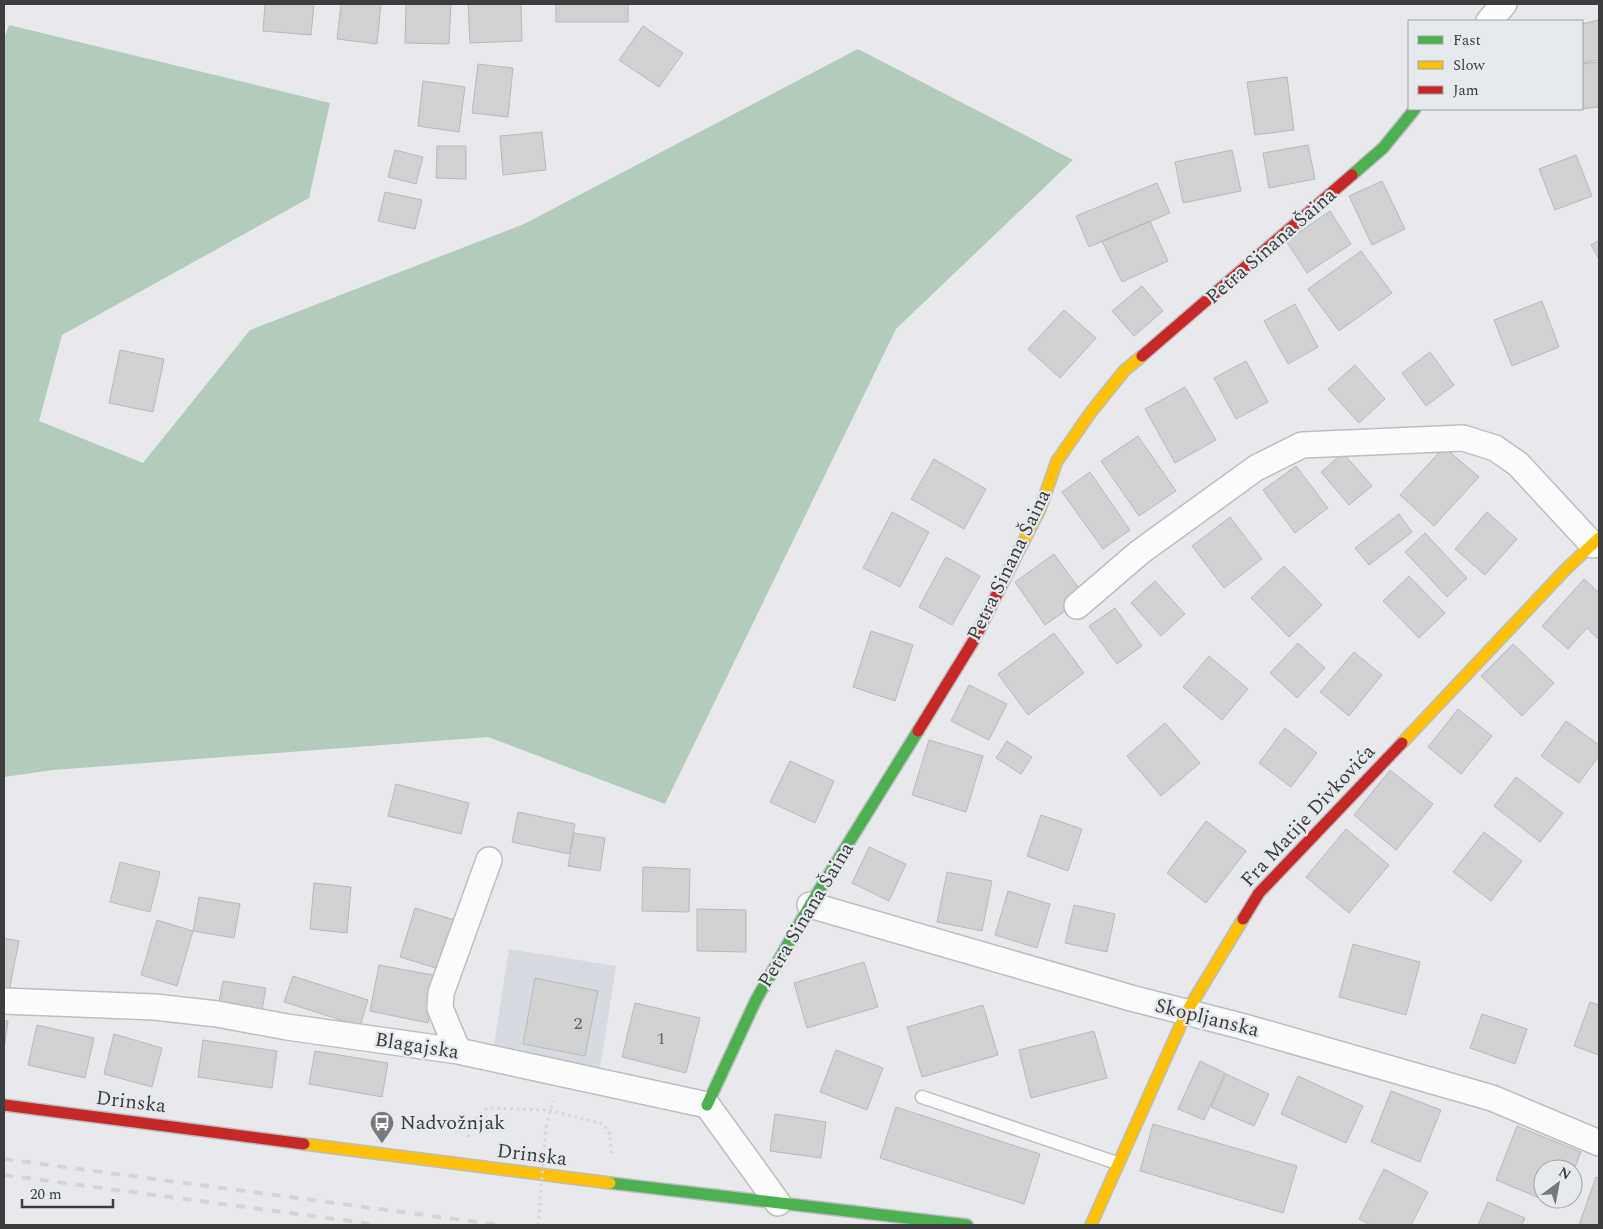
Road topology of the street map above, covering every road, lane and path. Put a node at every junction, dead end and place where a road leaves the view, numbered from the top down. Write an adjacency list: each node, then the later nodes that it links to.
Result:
1 (1504, 4): 2 (street)
2 (1490, 20)
3 (1414, 110): 7 (street, Petra Sinana Šaina)
4 (1596, 542): 5 (street); 9 (street, Fra Matije Divkovića)
5 (1077, 606)
6 (489, 860): 10 (street)
7 (810, 905): 9 (street, Skopljanska); 13 (street, Petra Sinana Šaina)
8 (4, 1001): 10 (street, Blagajska)
9 (1186, 1013): 17 (street, Skopljanska); 18 (street, Fra Matije Divkovića)
10 (458, 1051): 13 (street, Blagajska)
11 (922, 1097): 18 (lane)
12 (4, 1105): 19 (street, Drinska)
13 (707, 1105): 19 (street)
14 (477, 1118): 16 (path)
15 (546, 1127): 20 (path, bridge)
16 (610, 1134)
17 (1599, 1143)
18 (1117, 1163): 22 (street, Fra Matije Divkovića)
19 (778, 1203): 21 (street, Drinska)
20 (538, 1225)
21 (967, 1225)
22 (1091, 1225)

